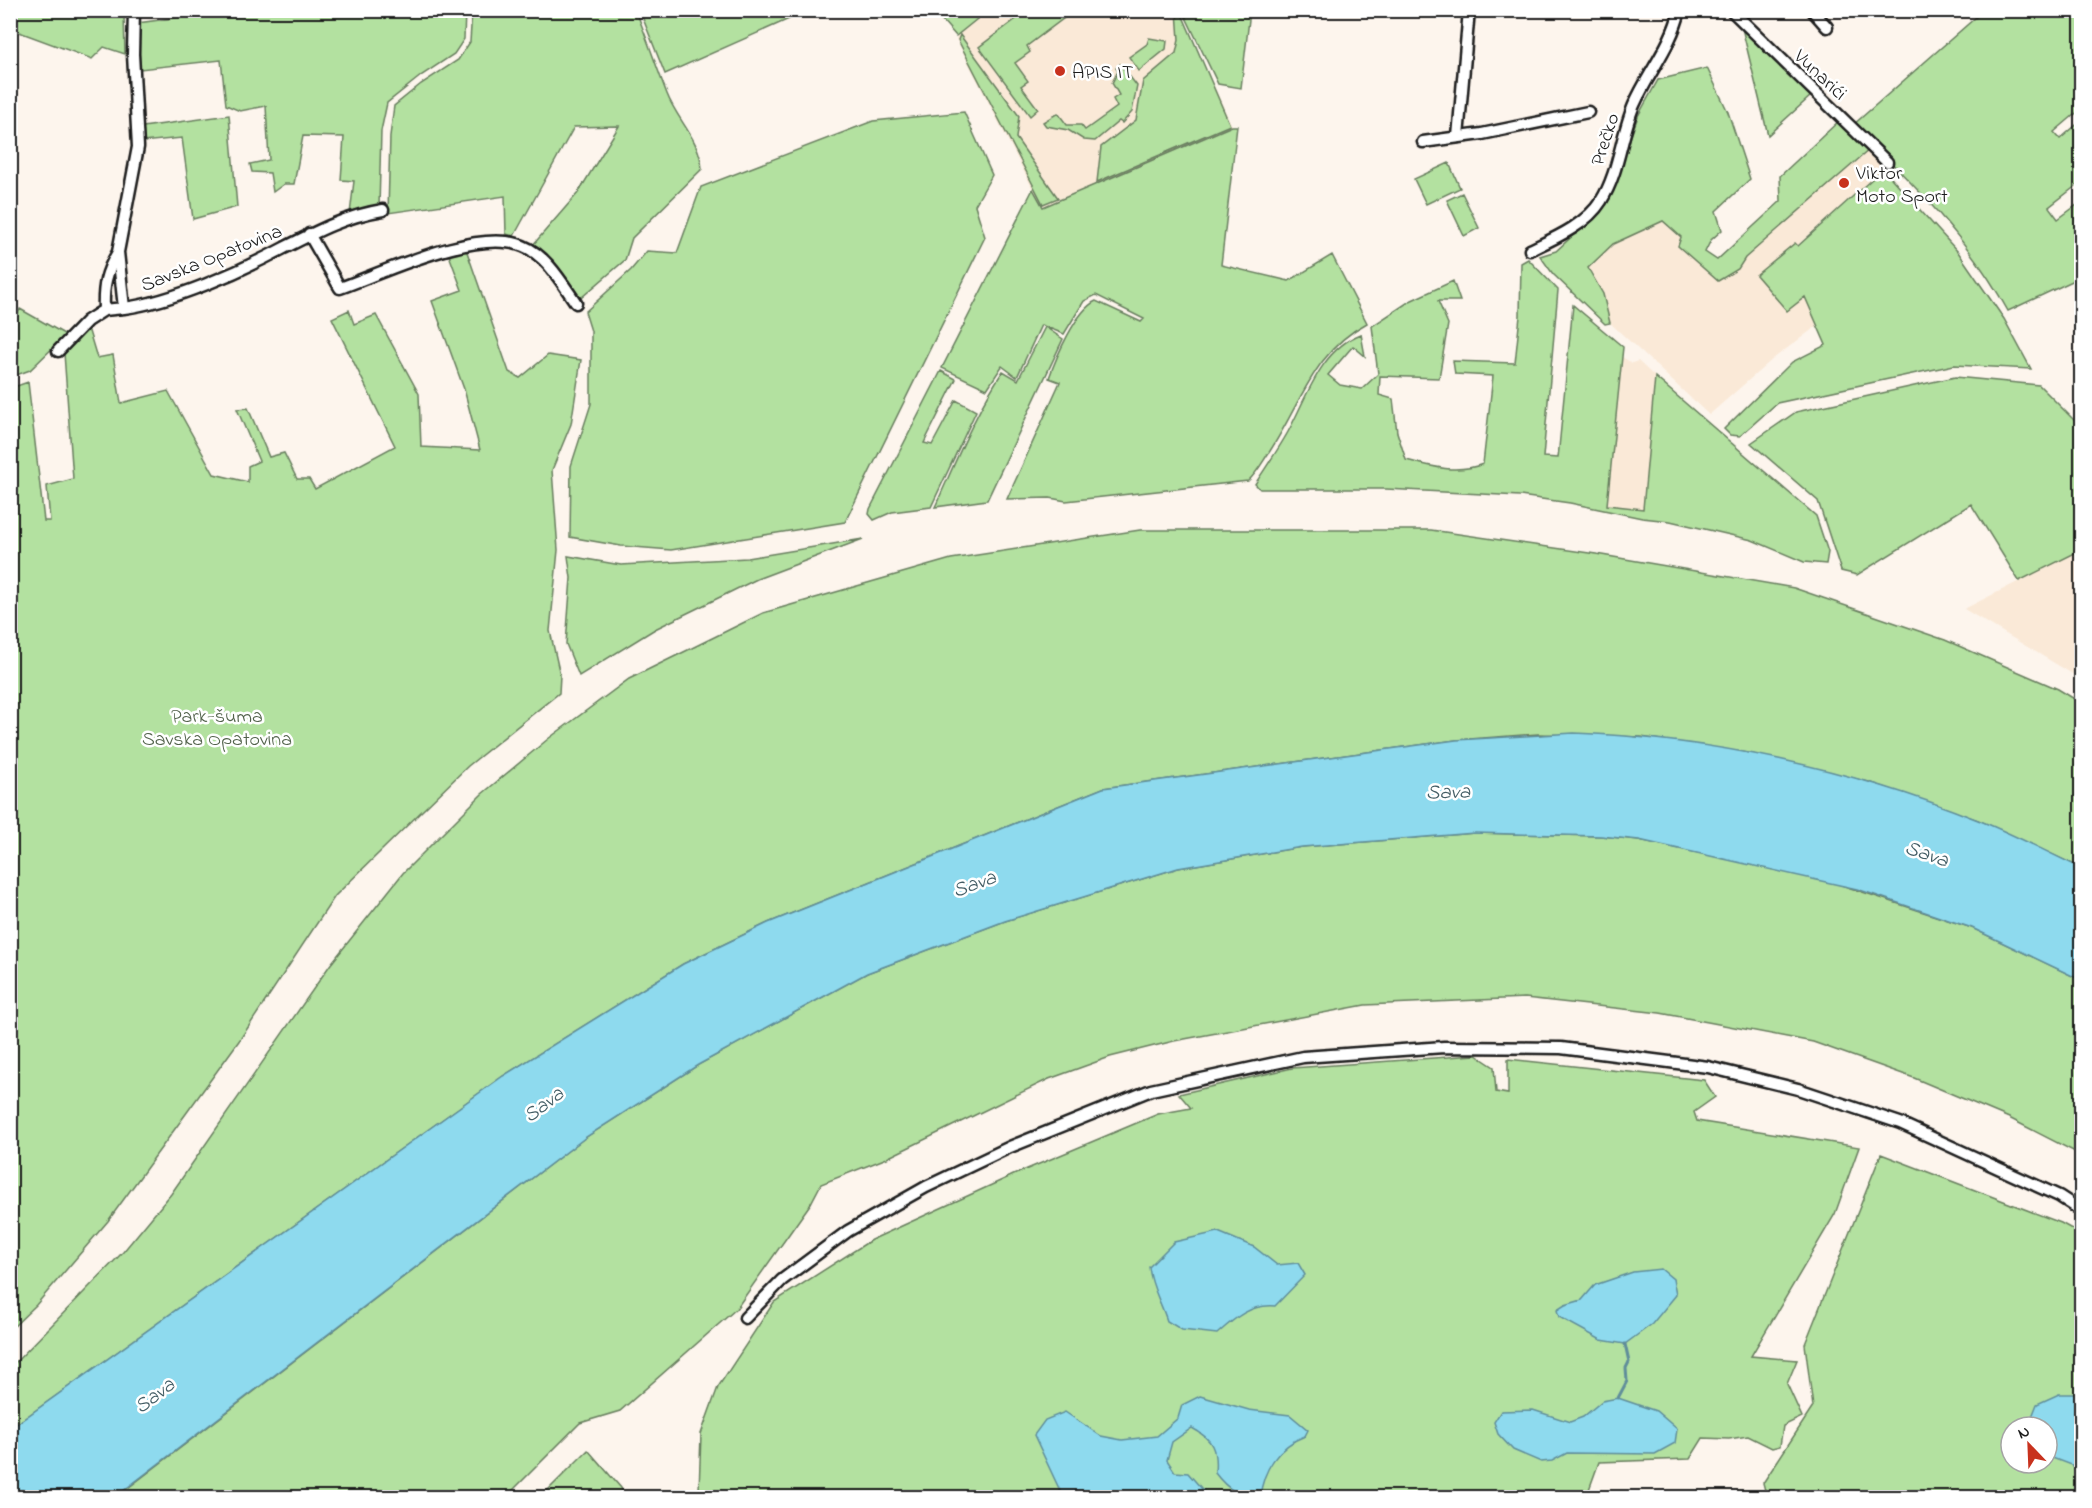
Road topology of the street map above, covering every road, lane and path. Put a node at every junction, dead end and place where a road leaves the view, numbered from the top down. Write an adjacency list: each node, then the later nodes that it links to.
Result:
1 (134, 10): 14 (street, Savska Opatovina)
2 (1469, 10): 8 (street)
3 (1680, 10): 13 (street, Prečko)
4 (1731, 10): 10 (street, Vunarići)
5 (1812, 10): 6 (street)
6 (1827, 27)
7 (1588, 112): 8 (street)
8 (1458, 137): 9 (street)
9 (1423, 142)
10 (1887, 162)
11 (383, 210): 12 (street, Savska Opatovina)
12 (309, 234): 15 (street, Savska Opatovina); 16 (street, Savska Opatovina)
13 (1530, 250)
14 (118, 252): 16 (street, Savska Opatovina); 17 (street, Savska Opatovina)
15 (576, 303)
16 (124, 308): 17 (street, Savska Opatovina)
17 (104, 310): 18 (street)
18 (58, 351)
19 (2082, 1211): 20 (street)
20 (746, 1318)

